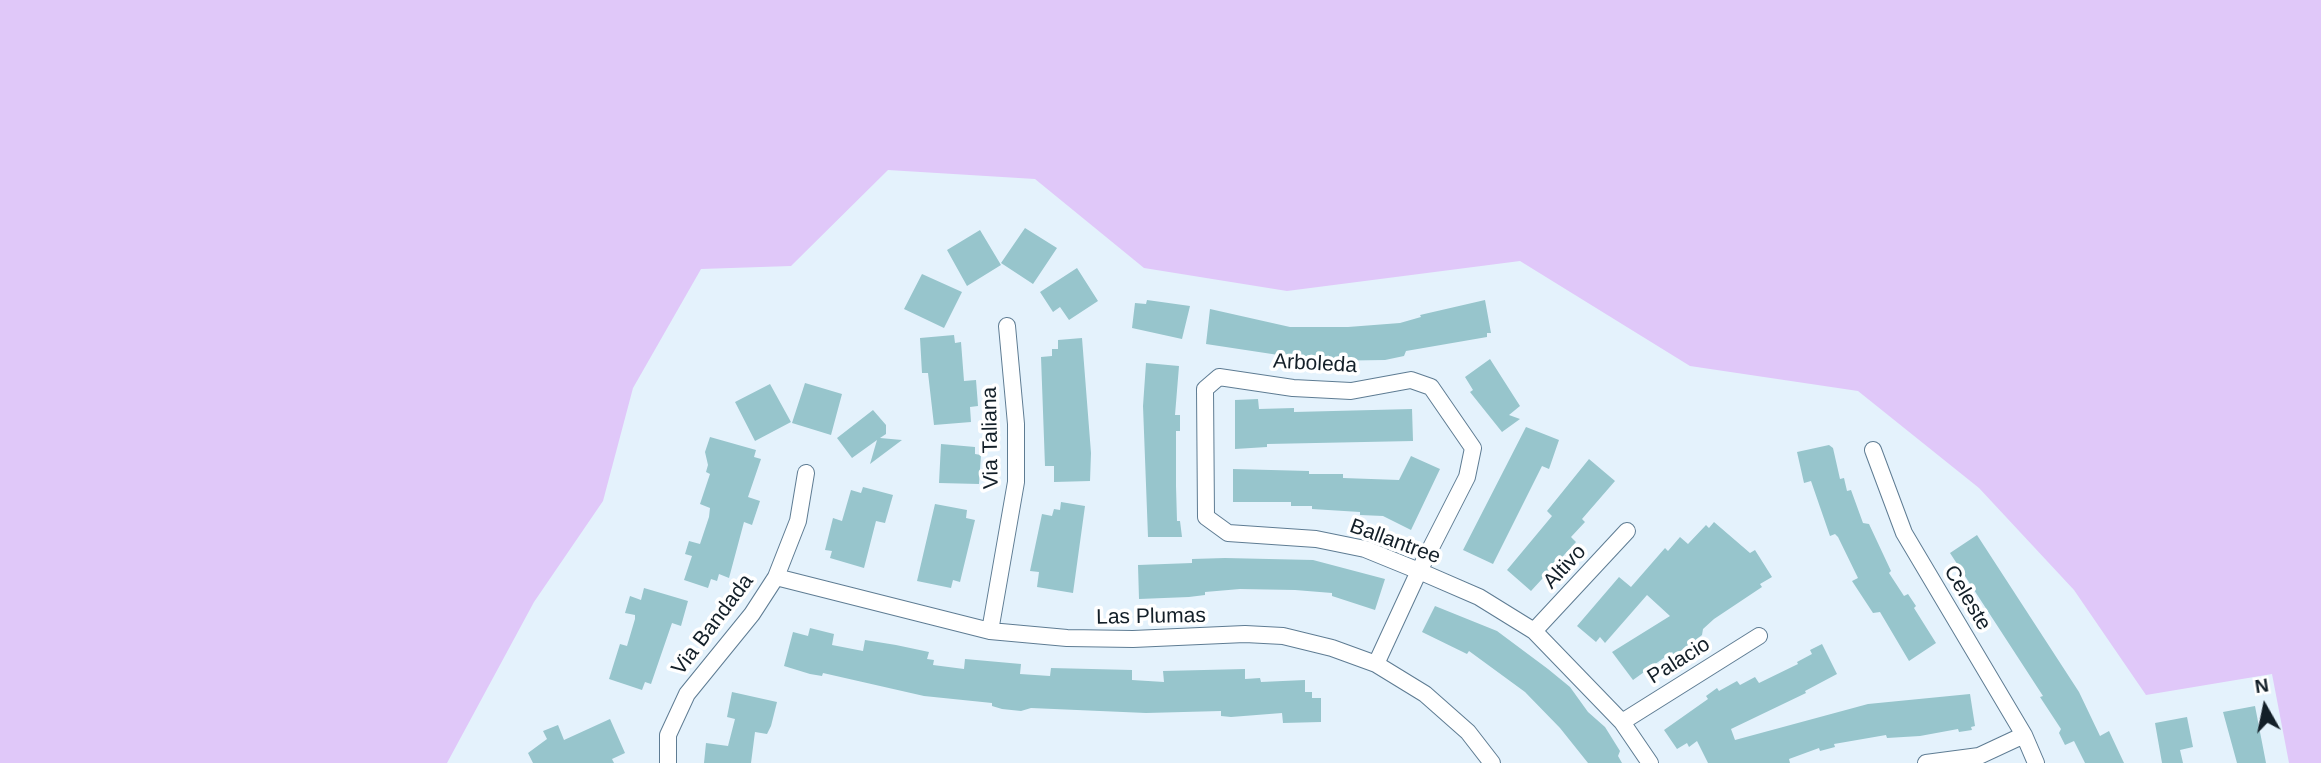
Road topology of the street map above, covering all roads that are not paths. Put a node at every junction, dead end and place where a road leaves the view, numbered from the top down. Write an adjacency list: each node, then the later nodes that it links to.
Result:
1 (1007, 326): 8 (street, Via Taliana)
2 (1219, 377): 6 (street, Ballantree); 6 (street, Arboleda)
3 (1873, 450): 13 (street, Celeste)
4 (806, 473): 7 (street, Via Bandada)
5 (1627, 531): 9 (street, Altivo)
6 (1419, 571): 9 (street, Ballantree); 11 (street, Arboleda)
7 (776, 577): 8 (street, Las Plumas); 14 (street, Via Bandada)
8 (990, 631): 11 (street, Las Plumas)
9 (1534, 631): 12 (street, Ballantree)
10 (1759, 636): 12 (street, Palacio)
11 (1376, 664): 15 (street, Las Plumas)
12 (1622, 722): 16 (street, Ballantree)
13 (2024, 735): 17 (street); 18 (street, Celeste)
14 (668, 763)
15 (1492, 763)
16 (1650, 763)
17 (1926, 763)
18 (2036, 763)

